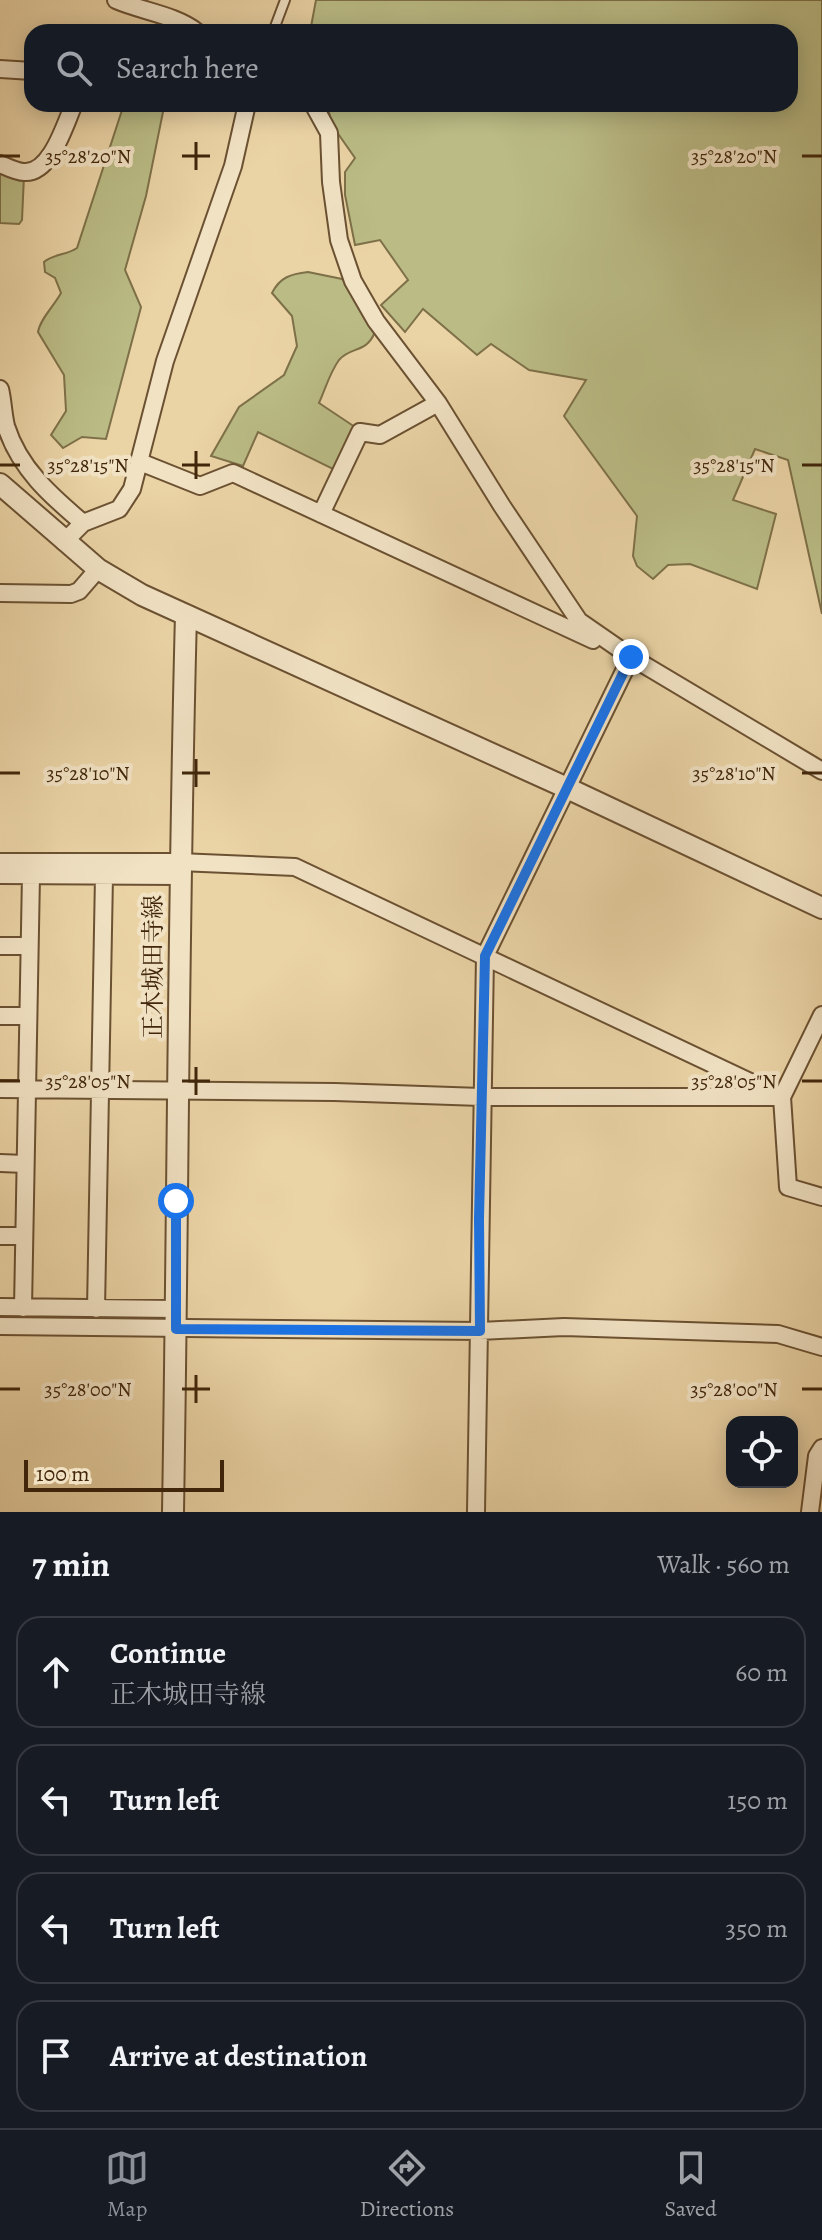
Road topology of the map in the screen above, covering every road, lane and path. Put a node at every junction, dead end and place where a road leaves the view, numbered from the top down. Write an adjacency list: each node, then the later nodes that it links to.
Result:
1 (116, 0): 3 (street)
2 (285, 0): 4 (lane)
3 (176, 24)
4 (276, 24)
5 (0, 69): 6 (street)
6 (24, 70)
7 (70, 112): 10 (street)
8 (245, 112): 13 (street)
9 (317, 112): 12 (street)
10 (0, 164)
11 (0, 389): 16 (street)
12 (438, 403): 15 (street); 21 (street)
13 (140, 462): 15 (street); 16 (street)
14 (0, 484): 17 (street)
15 (321, 514): 21 (street)
16 (83, 523): 17 (street)
17 (64, 542): 18 (street)
18 (98, 569): 19 (street); 20 (street)
19 (0, 593)
20 (186, 615): 23 (street); 25 (street, 正木城田寺線)
21 (631, 657): 22 (street); 23 (street)
22 (822, 771)
23 (567, 788): 29 (street); 32 (street)
24 (0, 862): 25 (street)
25 (179, 869): 28 (street); 32 (street); 39 (street, 正木城田寺線)
26 (0, 875): 27 (street)
27 (31, 875): 28 (street); 31 (street)
28 (104, 876): 38 (street)
29 (822, 908)
30 (0, 946): 31 (street)
31 (29, 946): 35 (street)
32 (485, 956): 40 (street); 41 (street)
33 (822, 1015): 41 (street)
34 (0, 1016): 35 (street)
35 (28, 1016): 37 (street)
36 (0, 1089): 37 (street)
37 (26, 1090): 38 (street); 43 (street)
38 (102, 1091): 39 (street); 49 (street)
39 (179, 1093): 40 (street); 50 (street, 正木城田寺線)
40 (481, 1097): 41 (street); 52 (street)
41 (782, 1097): 44 (street)
42 (0, 1163): 43 (street)
43 (25, 1164): 46 (street)
44 (822, 1197)
45 (0, 1236): 46 (street)
46 (24, 1236): 48 (street)
47 (0, 1307): 48 (street)
48 (23, 1308): 49 (street)
49 (96, 1309): 50 (street)
50 (176, 1319): 51 (street); 52 (street); 55 (street, 正木城田寺線)
51 (0, 1326)
52 (480, 1331): 53 (street); 56 (street)
53 (822, 1347)
54 (822, 1448): 57 (street)
55 (173, 1512)
56 (476, 1512)
57 (810, 1512)

